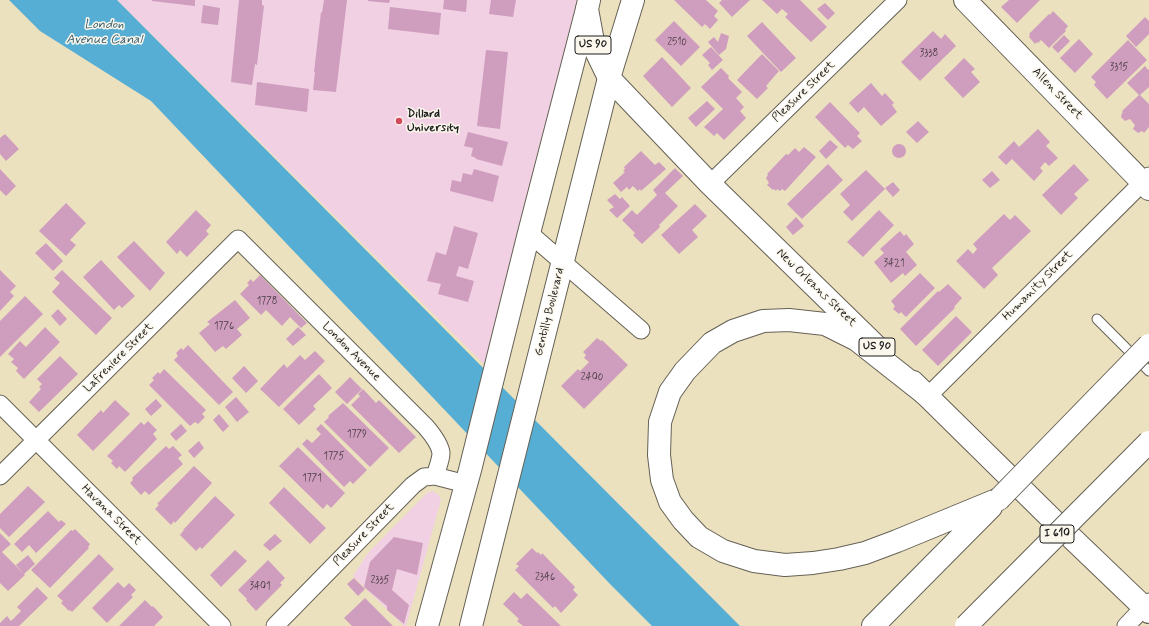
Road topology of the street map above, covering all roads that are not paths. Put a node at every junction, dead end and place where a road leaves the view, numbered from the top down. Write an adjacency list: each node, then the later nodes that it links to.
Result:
1 (633, 0): 5 (main road, Gentilly Boulevard)
2 (898, 0): 7 (street, Pleasure Street)
3 (965, 0): 6 (main road, Allen Street)
4 (588, 4): 5 (main road, New Orleans Street / US 90); 8 (main road)
5 (609, 78): 7 (main road, New Orleans Street / US 90); 10 (main road, Gentilly Boulevard)
6 (1147, 182): 15 (street, Humanity Street)
7 (710, 184): 15 (main road, New Orleans Street / US 90)
8 (529, 233): 10 (street); 21 (main road)
9 (238, 240): 17 (street, Lafreniere Street); 20 (street, London Avenue)
10 (563, 262): 12 (street); 27 (main road, Gentilly Boulevard)
11 (1097, 319): 14 (lane)
12 (641, 330)
13 (1149, 345): 22 (main road, bridge)
14 (1149, 371)
15 (928, 396): 22 (main road); 23 (main road, New Orleans Street / US 90)
16 (0, 404): 17 (street, Havana Street)
17 (36, 441): 19 (street, Lafreniere Street); 24 (street, Havana Street)
18 (1149, 442): 29 (main road, I 610, bridge)
19 (0, 476)
20 (435, 476): 21 (street); 25 (street, Pleasure Street)
21 (468, 477): 26 (main road)
22 (999, 499): 28 (main road)
23 (1147, 607): 30 (street)
24 (222, 626)
25 (275, 626)
26 (427, 626)
27 (471, 626)
28 (873, 626)
29 (966, 626)
30 (1126, 626)

